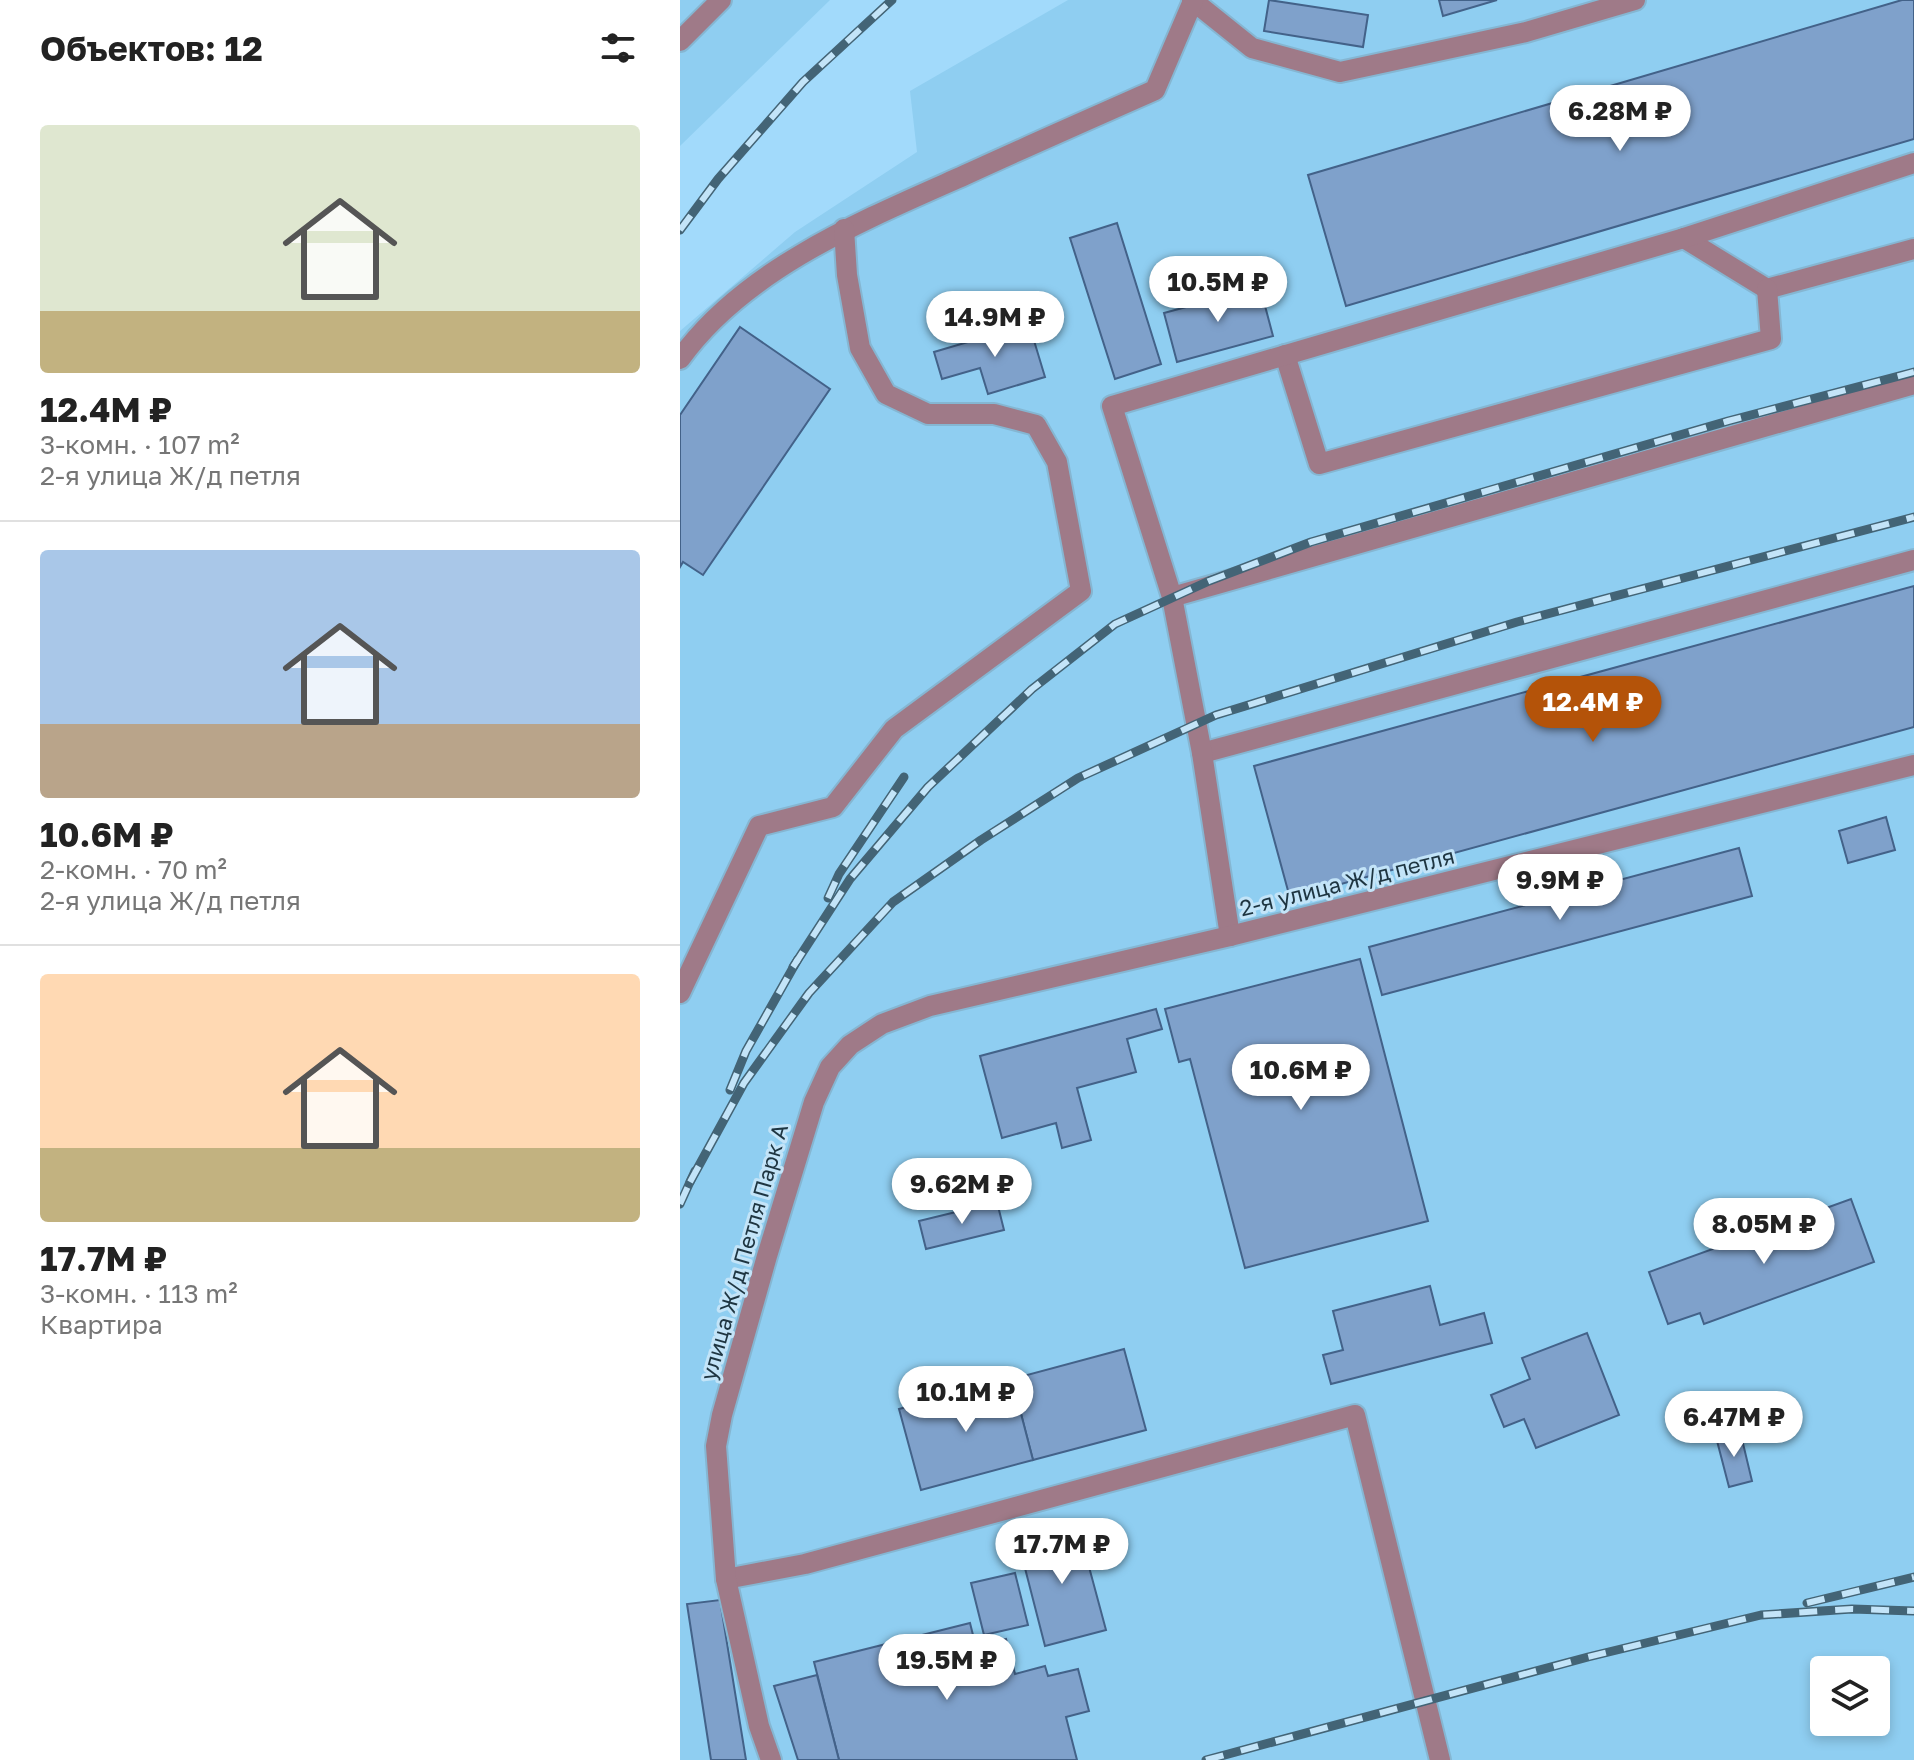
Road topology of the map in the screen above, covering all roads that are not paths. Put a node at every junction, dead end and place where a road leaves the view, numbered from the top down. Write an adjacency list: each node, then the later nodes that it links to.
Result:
1 (721, 0): 4 (street)
2 (1192, 0): 3 (street); 6 (street)
3 (1635, 0)
4 (680, 41)
5 (1914, 163): 7 (street)
6 (844, 229): 11 (street); 18 (street)
7 (1684, 238): 9 (street); 10 (street)
8 (1914, 249): 9 (street)
9 (1767, 289): 10 (street)
10 (1285, 355): 14 (street)
11 (680, 359)
12 (1914, 384): 14 (street)
13 (1914, 560): 15 (street)
14 (1172, 597): 15 (street)
15 (1202, 753): 17 (street)
16 (1914, 765): 17 (street, 2-я улица Ж/д петля)
17 (1230, 936): 19 (street, 2-я улица Ж/д петля)
18 (680, 993)
19 (930, 1006): 20 (street, улица Ж/д Петля Парк А)
20 (726, 1579): 21 (street, улица Ж/д Петля Парк А); 22 (street)
21 (771, 1760)
22 (1440, 1760)

